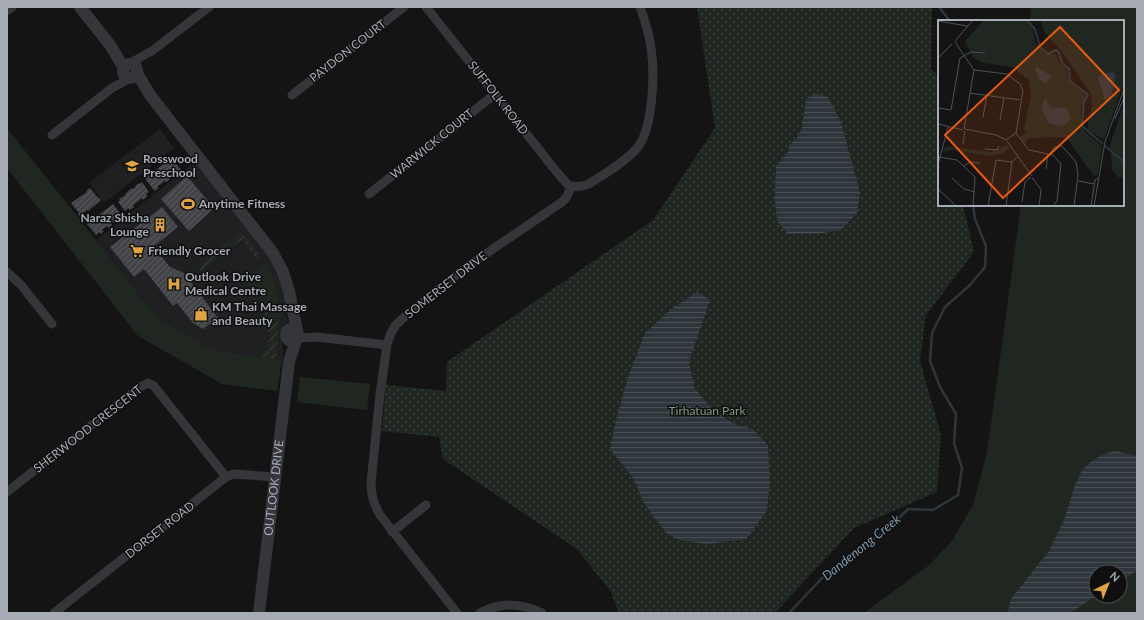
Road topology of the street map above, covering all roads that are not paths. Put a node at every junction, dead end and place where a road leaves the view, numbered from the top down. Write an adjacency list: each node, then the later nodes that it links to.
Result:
1 (12, 7): 7 (street)
2 (80, 7): 8 (street, OUTLOOK DRIVE)
3 (209, 7): 8 (street)
4 (404, 7): 10 (street, PAYDON COURT)
5 (426, 7): 9 (street, SUFFOLK ROAD)
6 (640, 7): 12 (street)
7 (7, 11)
8 (130, 71): 11 (street); 16 (street, OUTLOOK DRIVE)
9 (495, 94): 12 (street, SUFFOLK ROAD); 13 (street, WARWICK COURT)
10 (292, 95)
11 (52, 135)
12 (572, 186): 17 (street, SOMERSET DRIVE)
13 (369, 194)
14 (7, 272): 15 (street)
15 (52, 324)
16 (294, 335): 17 (street); 19 (street, OUTLOOK DRIVE)
17 (387, 345): 22 (street, SOMERSET DRIVE)
18 (226, 477): 19 (street); 20 (street, SHERWOOD CRESCENT); 24 (street, DORSET ROAD)
19 (275, 477): 25 (street, OUTLOOK DRIVE)
20 (7, 492)
21 (426, 505): 22 (street)
22 (392, 532): 23 (street, SOMERSET DRIVE)
23 (451, 611)
24 (54, 613)
25 (259, 613)
26 (480, 613): 27 (street)
27 (542, 613)

